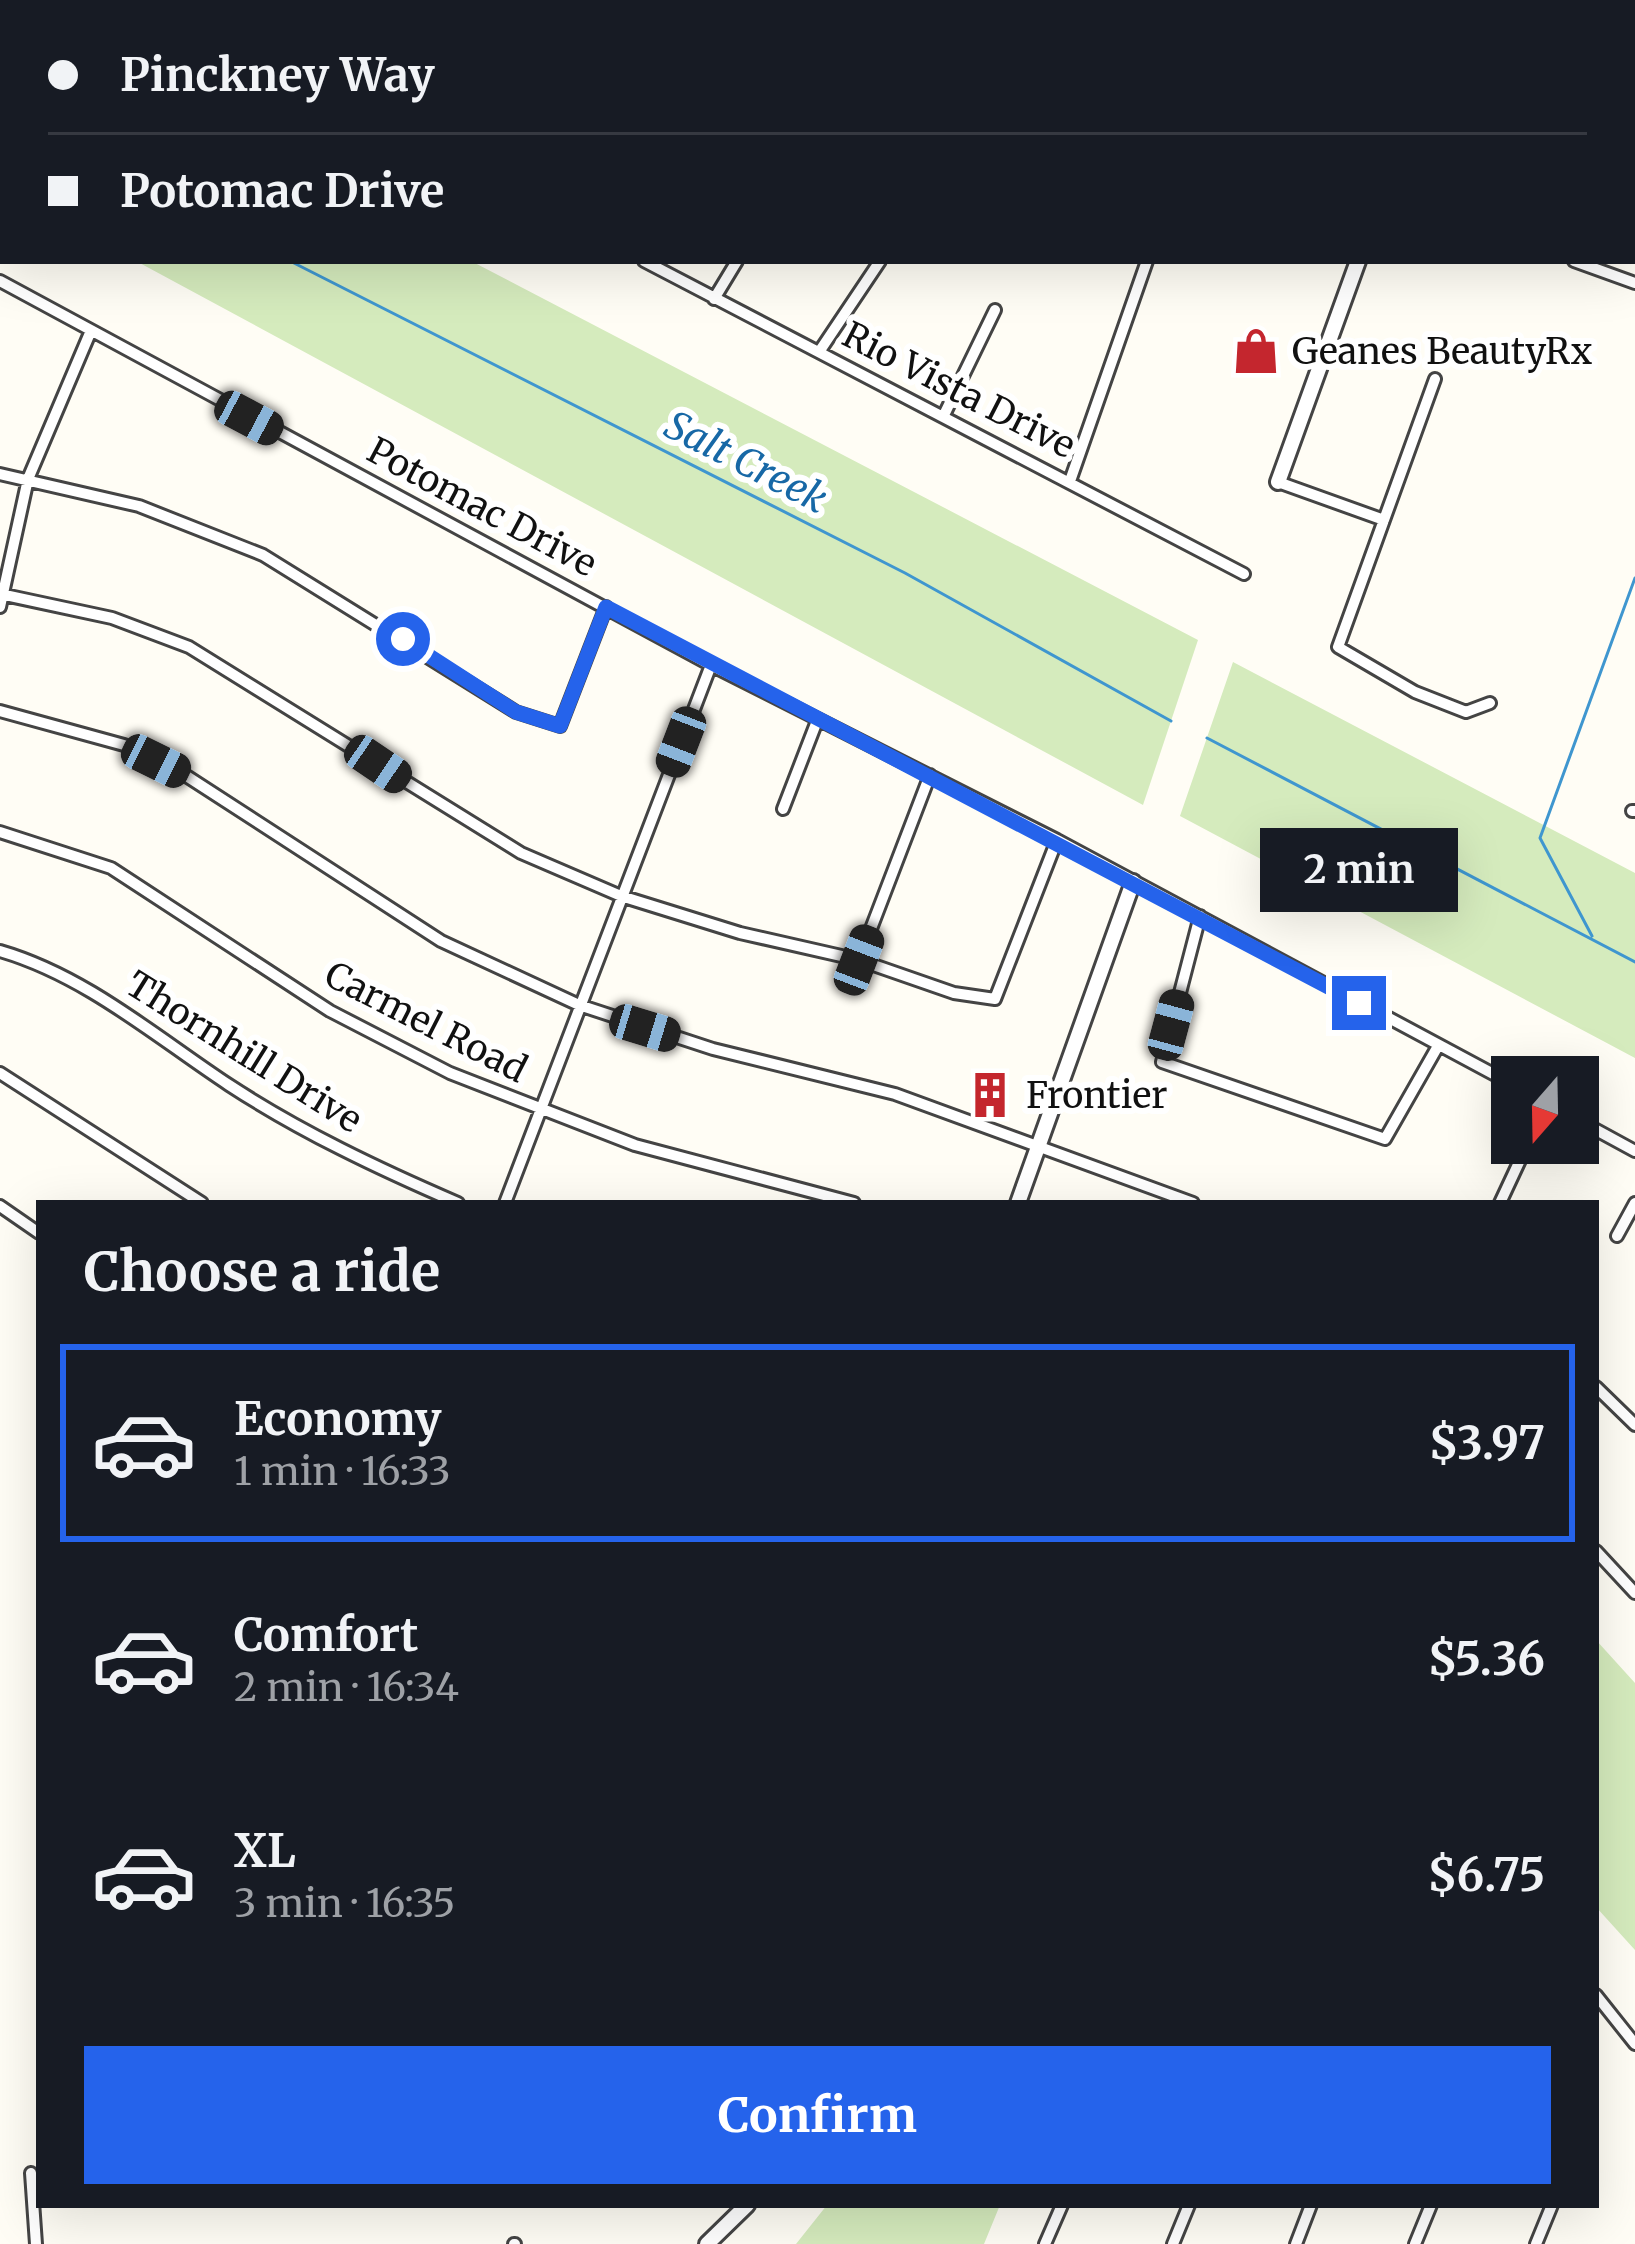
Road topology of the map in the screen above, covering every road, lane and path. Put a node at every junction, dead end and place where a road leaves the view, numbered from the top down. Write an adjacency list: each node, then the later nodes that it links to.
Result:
1 (650, 264): 9 (street, Rio Vista Drive)
2 (735, 264): 9 (street)
3 (878, 264): 12 (street)
4 (1146, 264): 17 (street)
5 (1357, 264): 18 (street)
6 (1582, 264): 8 (street)
7 (0, 281): 11 (street, Potomac Drive)
8 (1635, 283)
9 (714, 299): 12 (street, Rio Vista Drive)
10 (995, 310): 14 (street)
11 (91, 333): 16 (street); 22 (street, Potomac Drive)
12 (819, 352): 14 (street, Rio Vista Drive)
13 (1435, 379): 19 (street)
14 (943, 417): 17 (street, Rio Vista Drive)
15 (0, 474): 16 (street)
16 (28, 479): 21 (street); 22 (street)
17 (1070, 481): 20 (street, Rio Vista Drive)
18 (1278, 482): 19 (street)
19 (1384, 520): 24 (street)
20 (1244, 574)
21 (1, 598): 32 (street)
22 (606, 607): 23 (street, Potomac Drive)
23 (711, 665): 26 (street, Potomac Drive); 32 (street)
24 (1490, 703)
25 (0, 711): 36 (street)
26 (817, 721): 27 (street, Potomac Drive); 28 (street)
27 (930, 775): 30 (street, Potomac Drive); 35 (street)
28 (783, 808)
29 (0, 832): 40 (street, Carmel Road)
30 (1057, 840): 31 (street, Potomac Drive); 35 (street)
31 (1133, 882): 33 (street, Potomac Drive); 42 (street)
32 (621, 896): 35 (street); 36 (street)
33 (1200, 916): 37 (street, Potomac Drive); 37 (street)
34 (0, 951): 46 (street, Thornhill Drive)
35 (859, 960)
36 (579, 1005): 40 (street); 42 (street)
37 (1438, 1046): 39 (street, Potomac Drive)
38 (0, 1073): 45 (street)
39 (1491, 1073)
40 (540, 1112): 47 (street); 48 (street, Carmel Road)
41 (1599, 1131): 43 (street)
42 (1038, 1147): 49 (street); 50 (street)
43 (1635, 1150)
44 (1518, 1164): 51 (street)
45 (197, 1200)
46 (451, 1200)
47 (506, 1200)
48 (843, 1200)
49 (1019, 1200)
50 (1185, 1200)
51 (1501, 1200)
52 (1635, 1203): 55 (street)
53 (0, 1206): 54 (street)
54 (36, 1231)
55 (1617, 1236)
56 (1599, 1391): 57 (street)
57 (1635, 1425)
58 (1599, 1554): 59 (street)
59 (1635, 1593)
60 (1599, 1999): 61 (street)
61 (1635, 2044)
62 (31, 2173): 69 (street)
63 (744, 2208): 70 (street)
64 (1061, 2208): 71 (street)
65 (1188, 2208): 72 (street)
66 (1310, 2208): 73 (street)
67 (1430, 2208): 74 (street)
68 (1551, 2208): 75 (street)
69 (36, 2244)
70 (707, 2244)
71 (1045, 2244)
72 (1173, 2244)
73 (1296, 2244)
74 (1415, 2244)
75 (1536, 2244)

